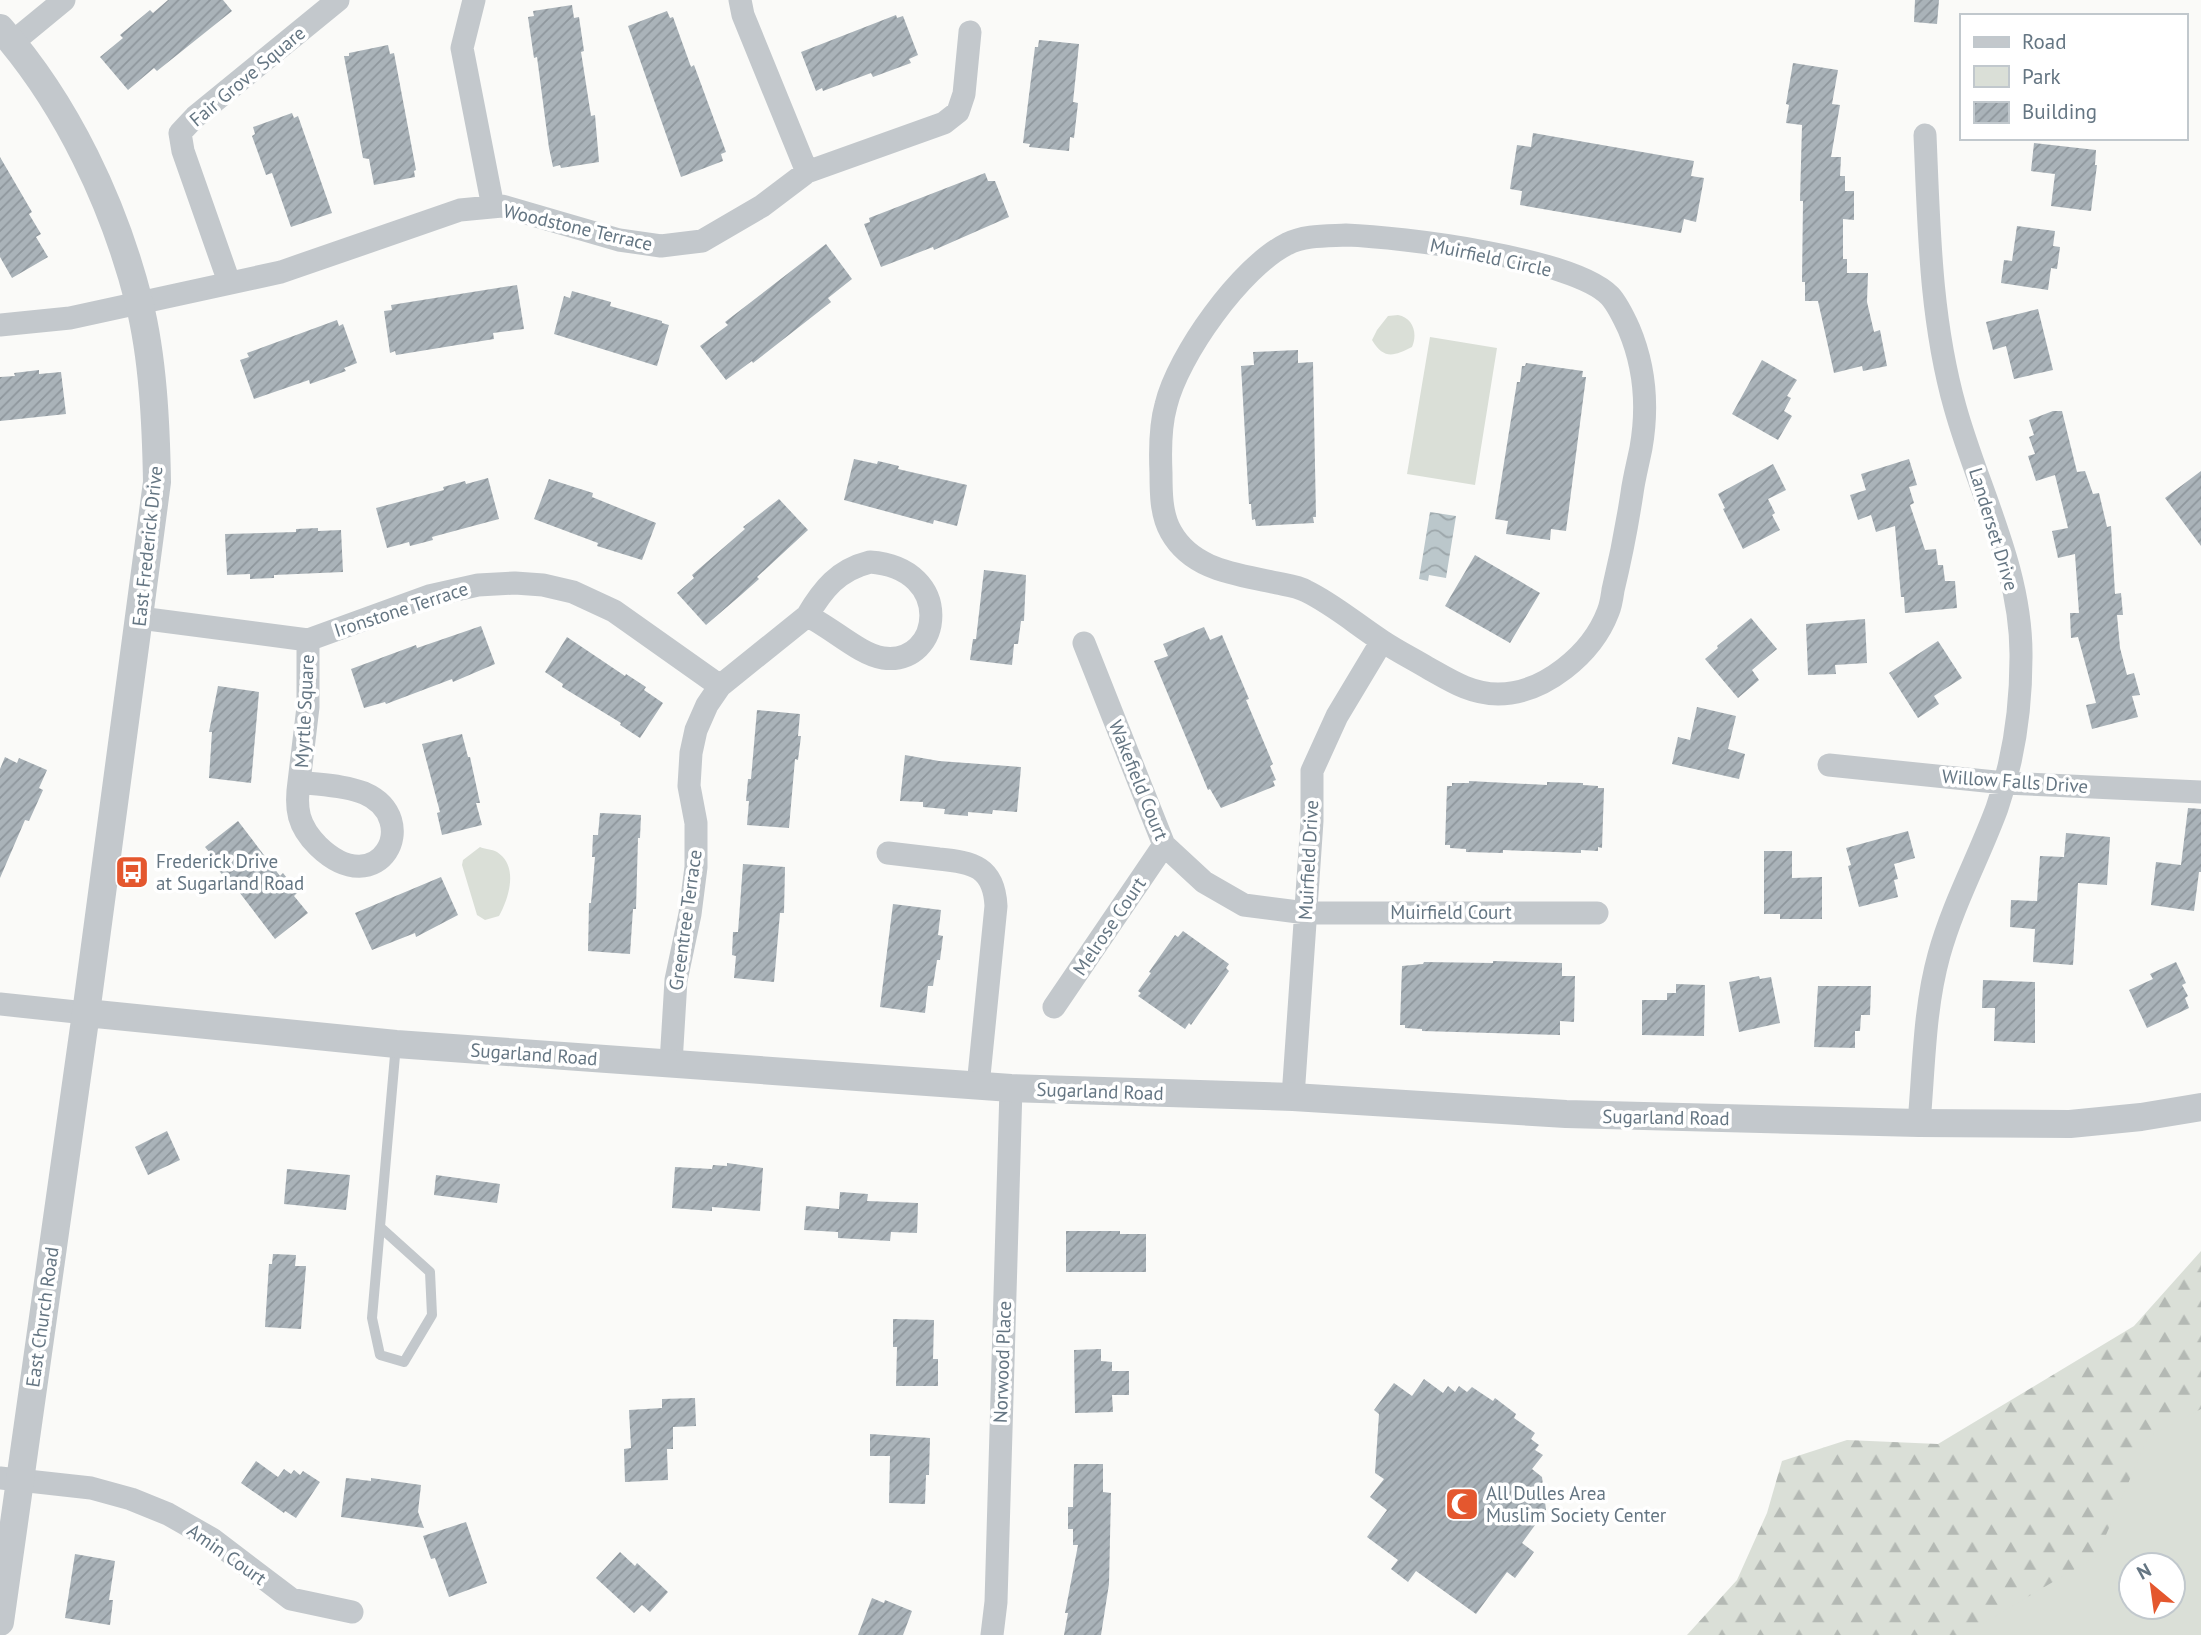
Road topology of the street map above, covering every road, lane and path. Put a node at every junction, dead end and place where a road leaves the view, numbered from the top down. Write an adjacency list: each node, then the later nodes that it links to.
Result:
1 (64, 0): 6 (street)
2 (338, 0): 10 (street, Fair Grove Square)
3 (740, 0): 8 (street)
4 (469, 1): 9 (street)
5 (970, 32): 8 (street, Woodstone Terrace)
6 (6, 35): 11 (street, East Frederick Drive)
7 (1925, 135): 21 (street, Landerset Drive)
8 (807, 172): 9 (street, Woodstone Terrace)
9 (493, 207): 10 (street, Woodstone Terrace)
10 (229, 282): 11 (street, Woodstone Terrace)
11 (139, 303): 12 (street, Woodstone Terrace); 14 (street, East Frederick Drive)
12 (0, 325)
13 (807, 616): 13 (street, Greentree Terrace); 18 (street, Greentree Terrace)
14 (140, 618): 15 (street, Ironstone Terrace); 29 (street, East Frederick Drive)
15 (308, 640): 18 (street, Ironstone Terrace); 20 (street, Myrtle Square)
16 (1382, 641): 16 (street, Muirfield Circle); 25 (street, Muirfield Drive)
17 (1084, 643): 23 (street, Wakefield Court)
18 (720, 686): 31 (street, Greentree Terrace)
19 (1829, 765): 21 (street, Willow Falls Drive)
20 (299, 782): 20 (street)
21 (2005, 783): 22 (street, Willow Falls Drive); 36 (street, Landerset Drive)
22 (2201, 792)
23 (1164, 845): 25 (street, Wakefield Court); 28 (street, Melrose Court)
24 (888, 853): 32 (street)
25 (1306, 913): 26 (street, Muirfield Court); 34 (street, Muirfield Drive)
26 (1597, 913)
27 (0, 1004): 29 (street, Sugarland Road)
28 (1054, 1007)
29 (86, 1013): 30 (street, Sugarland Road); 38 (street, East Church Road)
30 (396, 1044): 31 (street, Sugarland Road); 37 (lane)
31 (671, 1063): 32 (street, Sugarland Road)
32 (978, 1086): 33 (street, Sugarland Road)
33 (1011, 1088): 34 (street, Sugarland Road); 41 (street, Norwood Place)
34 (1293, 1097): 36 (street, Sugarland Road)
35 (2201, 1107): 36 (street, Sugarland Road)
36 (1919, 1123)
37 (380, 1227): 37 (lane)
38 (9, 1479): 39 (street, Amin Court); 40 (street, East Church Road)
39 (352, 1612)
40 (0, 1622)
41 (992, 1635)

